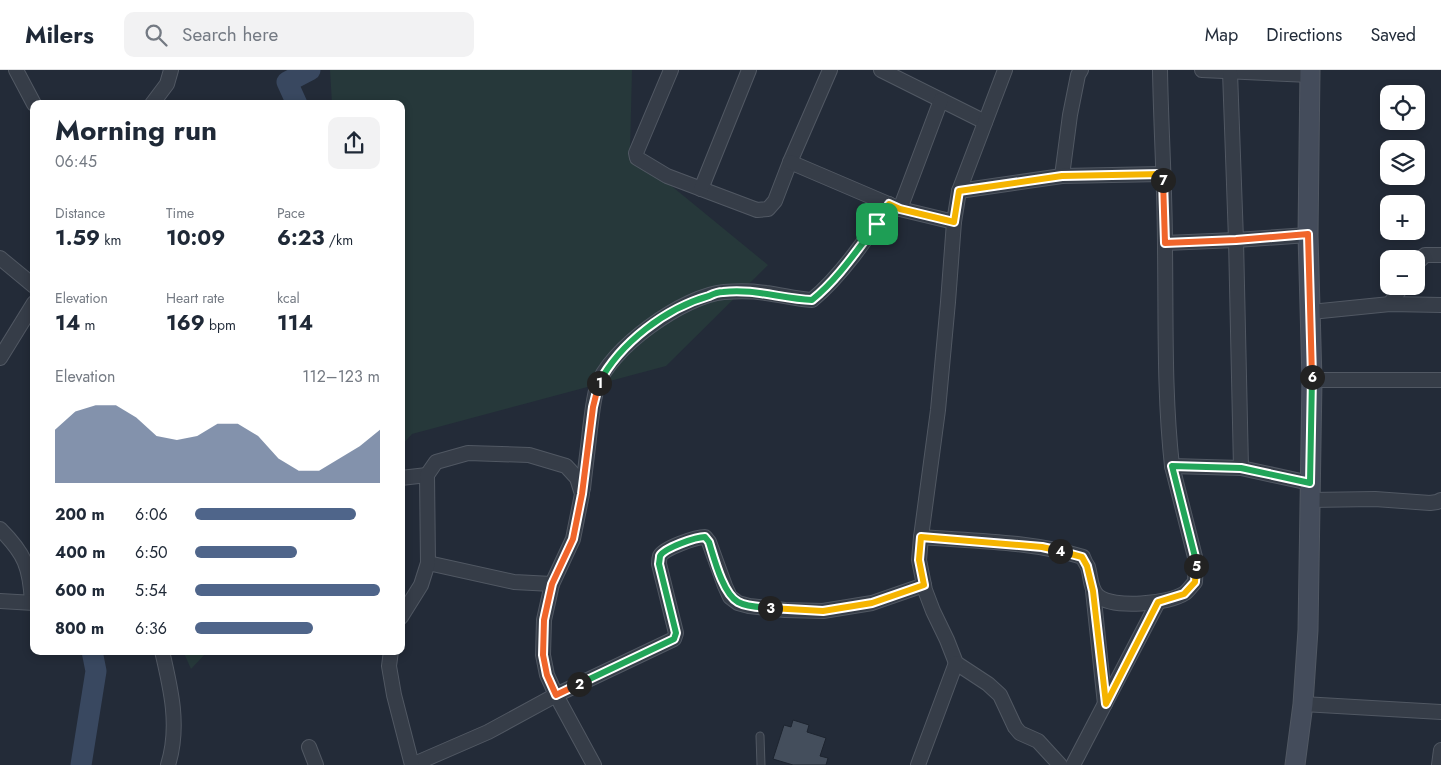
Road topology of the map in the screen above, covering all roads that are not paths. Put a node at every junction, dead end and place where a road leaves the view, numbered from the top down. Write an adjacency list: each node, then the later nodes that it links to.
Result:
1 (16, 70): 13 (street)
2 (170, 70): 14 (street)
3 (670, 70): 20 (street)
4 (749, 70): 20 (street)
5 (830, 70): 17 (street)
6 (881, 70): 15 (street)
7 (1005, 70): 16 (street)
8 (1081, 70): 19 (street)
9 (1160, 70): 18 (street)
10 (1202, 70): 11 (street)
11 (1230, 72): 12 (street); 25 (street)
12 (1310, 73): 24 (street)
13 (32, 100)
14 (155, 100)
15 (941, 100): 16 (street); 22 (street)
16 (985, 122): 21 (street)
17 (790, 162): 20 (street); 22 (street)
18 (1162, 174): 19 (street); 26 (street)
19 (1062, 176): 21 (street)
20 (701, 189)
21 (959, 191): 23 (street)
22 (895, 206): 23 (street); 46 (street)
23 (954, 222): 49 (street)
24 (1308, 234): 25 (street); 37 (street)
25 (1236, 240): 26 (street); 42 (street)
26 (1165, 243): 41 (street)
27 (1441, 250): 30 (street)
28 (1441, 255): 31 (street)
29 (0, 258): 32 (street)
30 (1425, 258)
31 (1425, 259)
32 (30, 283)
33 (1396, 295): 34 (street)
34 (1390, 304): 35 (street); 37 (street)
35 (1441, 305)
36 (30, 309): 38 (street)
37 (1311, 312): 39 (street)
38 (0, 358)
39 (1312, 380): 40 (street); 45 (street)
40 (1441, 380)
41 (1172, 466): 42 (street); 56 (street)
42 (1241, 468): 45 (street)
43 (426, 475): 44 (street); 46 (street); 50 (street)
44 (405, 478)
45 (1310, 492): 47 (street); 64 (street)
46 (582, 494): 52 (street)
47 (1441, 500)
48 (0, 529): 51 (street)
49 (921, 537): 53 (street); 54 (street)
50 (428, 563): 52 (street); 58 (street)
51 (30, 577)
52 (552, 584): 62 (street)
53 (924, 585): 61 (street); 62 (street)
54 (1093, 591): 56 (street); 63 (street)
55 (0, 600): 57 (street)
56 (1158, 602): 63 (street)
57 (30, 603)
58 (405, 611)
59 (163, 655): 69 (street)
60 (390, 655): 71 (street)
61 (956, 663): 74 (street); 75 (street)
62 (556, 695): 71 (street); 72 (street)
63 (1106, 704): 76 (street)
64 (1303, 704): 65 (street); 77 (street)
65 (1441, 712)
66 (760, 736): 73 (lane)
67 (309, 747): 70 (street)
68 (1441, 750): 78 (street)
69 (168, 765)
70 (316, 765)
71 (412, 765)
72 (594, 765)
73 (761, 765)
74 (918, 765)
75 (1060, 765)
76 (1073, 765)
77 (1295, 765)
78 (1439, 765)

